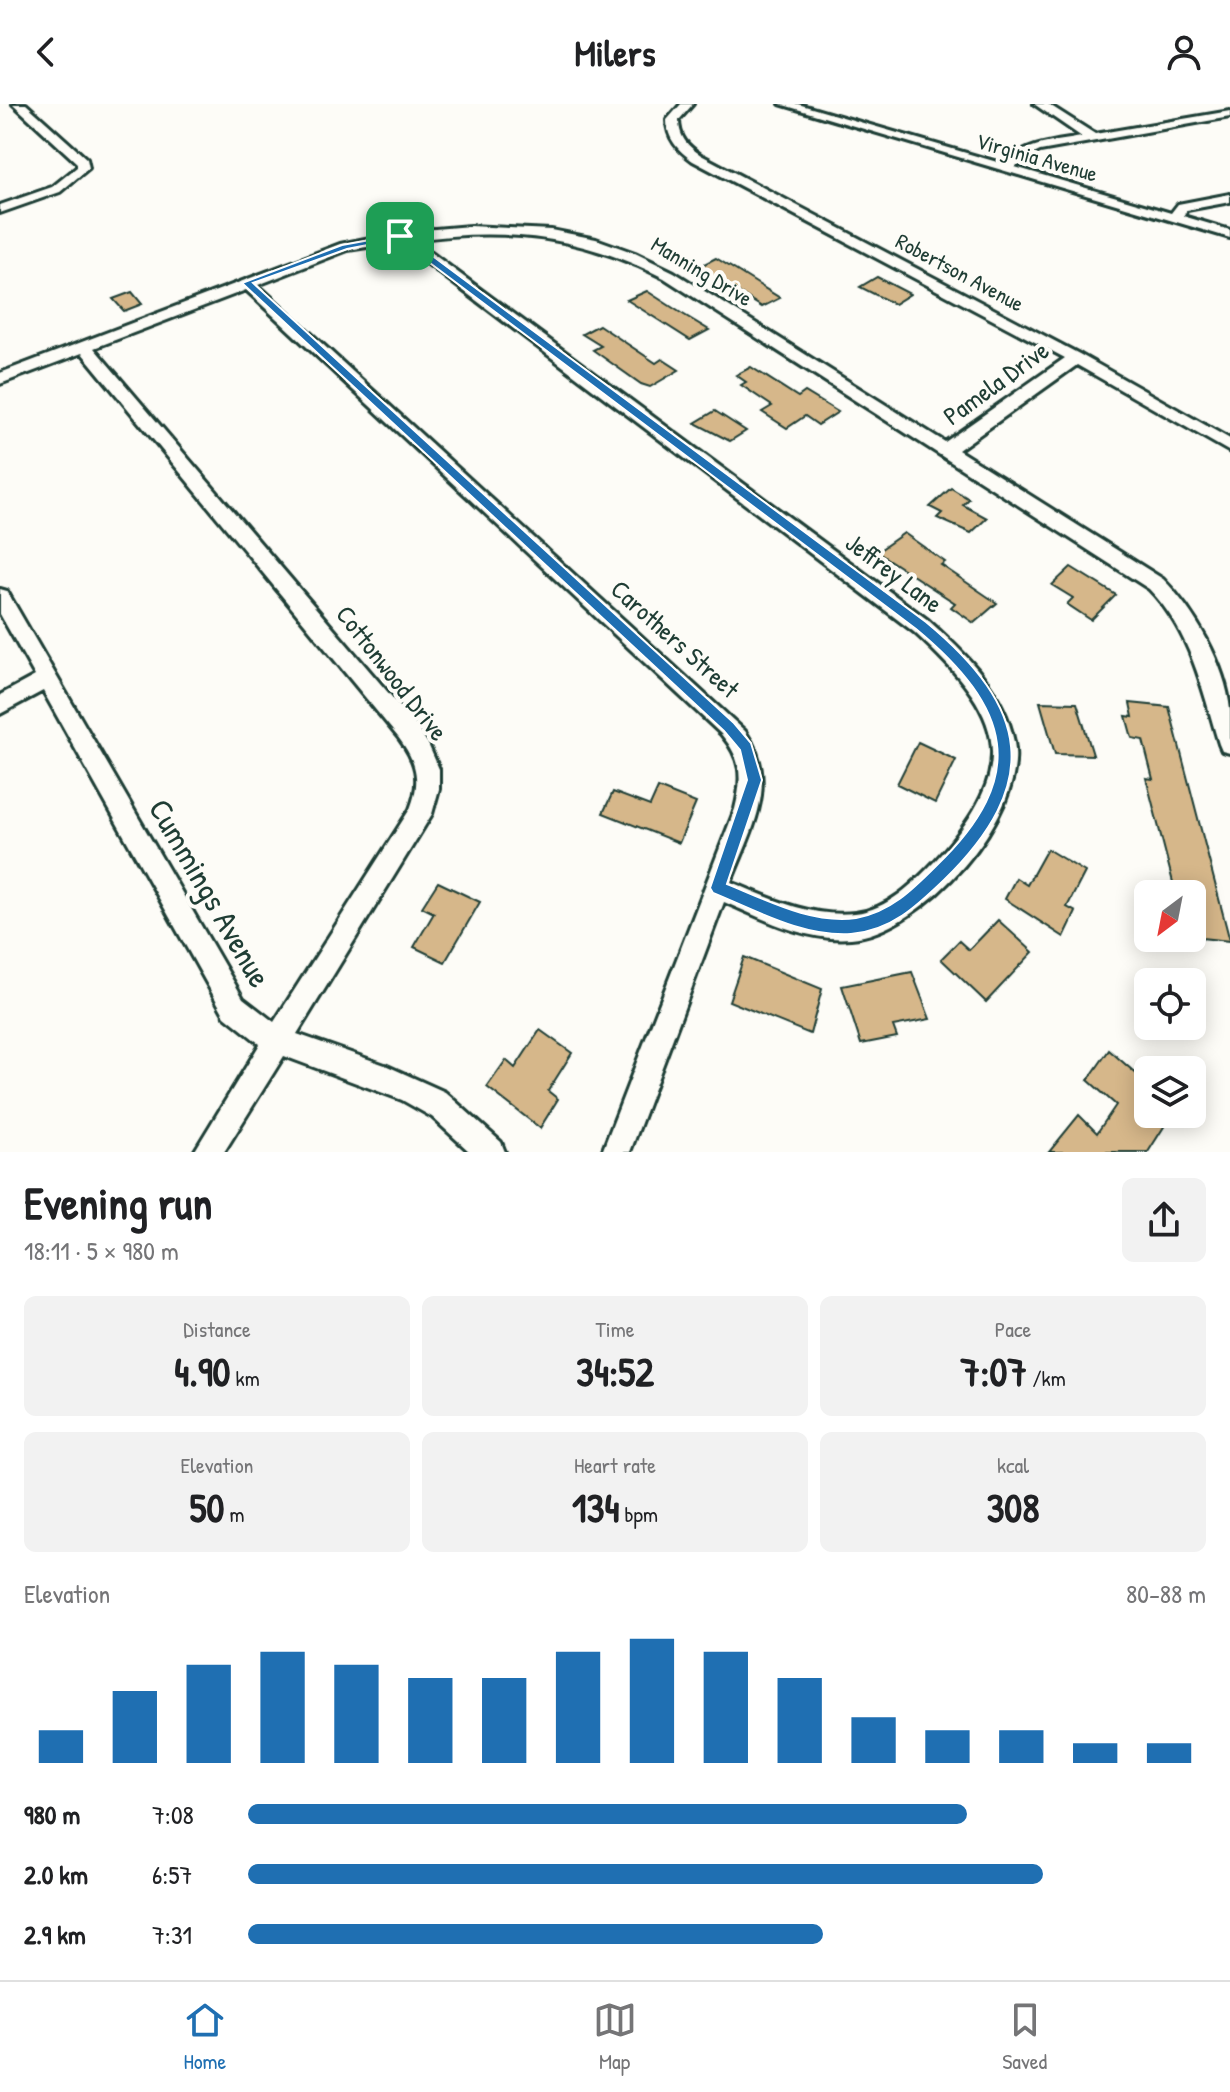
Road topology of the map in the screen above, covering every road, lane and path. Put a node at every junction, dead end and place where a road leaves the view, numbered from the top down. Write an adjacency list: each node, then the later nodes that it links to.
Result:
1 (19, 104): 10 (street)
2 (687, 104): 16 (street, Robertson Avenue)
3 (786, 104): 8 (street, Virginia Avenue)
4 (1040, 104): 7 (street)
5 (1205, 104): 6 (street)
6 (1226, 115): 7 (street)
7 (1094, 139): 8 (street)
8 (1006, 169): 11 (street, Virginia Avenue)
9 (1230, 198): 11 (street)
10 (0, 209)
11 (1174, 218): 12 (street, Virginia Avenue)
12 (1230, 234)
13 (400, 236): 14 (street, Manning Drive); 19 (street, Manning Drive); 24 (street, Jeffrey Lane)
14 (247, 283): 15 (street, Manning Drive); 24 (street, Carothers Street)
15 (84, 346): 17 (street, Manning Drive); 25 (street, Cottonwood Drive)
16 (1076, 358): 18 (street, Robertson Avenue); 19 (street, Pamela Drive)
17 (0, 379)
18 (1230, 446)
19 (946, 450): 23 (street, Manning Drive)
20 (0, 596): 21 (street, Cummings Avenue)
21 (47, 679): 22 (street); 25 (street, Cummings Avenue)
22 (0, 705)
23 (1230, 744)
24 (718, 888): 28 (street, Carothers Street)
25 (279, 1038): 26 (street, Cottonwood Drive); 27 (street, Cummings Avenue)
26 (208, 1152)
27 (491, 1152)
28 (616, 1152)

